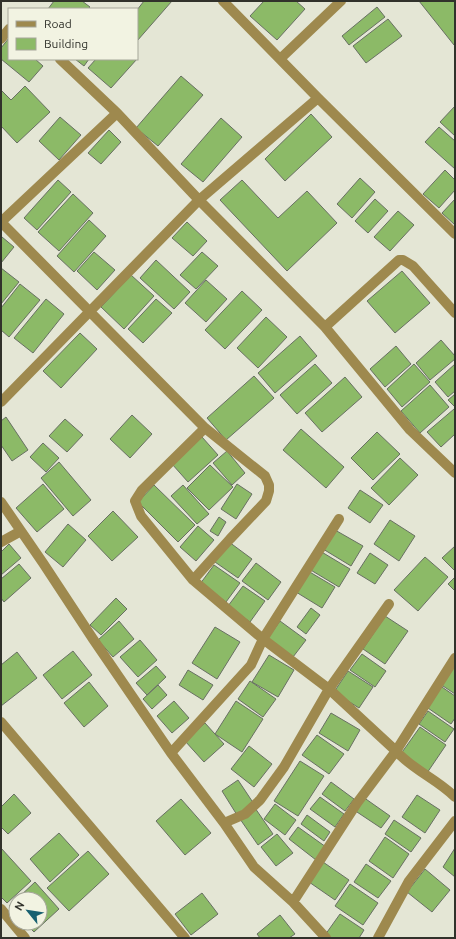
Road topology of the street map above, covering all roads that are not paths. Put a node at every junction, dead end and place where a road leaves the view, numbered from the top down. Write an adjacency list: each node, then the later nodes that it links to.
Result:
1 (223, 1): 5 (street)
2 (341, 1): 5 (street)
3 (8, 30): 4 (street)
4 (1, 39)
5 (280, 59): 7 (street)
6 (61, 60): 8 (street)
7 (318, 98): 9 (street); 11 (street)
8 (118, 113): 9 (street); 10 (street)
9 (199, 200): 12 (street); 14 (street)
10 (1, 222): 12 (street)
11 (455, 234)
12 (89, 311): 15 (street); 16 (street)
13 (455, 313): 14 (street)
14 (325, 327): 17 (street)
15 (1, 402)
16 (205, 428): 22 (street); 22 (street)
17 (455, 473)
18 (1, 502): 20 (street)
19 (339, 519): 24 (street)
20 (21, 531): 21 (street); 29 (street)
21 (1, 542)
22 (192, 580): 24 (street)
23 (390, 604): 26 (street)
24 (263, 640): 26 (street); 29 (street)
25 (455, 658): 28 (street)
26 (329, 689): 28 (street); 32 (street)
27 (1, 722): 36 (street)
28 (396, 751): 30 (street); 33 (street)
29 (171, 753): 32 (street)
30 (455, 797)
31 (455, 821): 38 (street)
32 (224, 823): 33 (street)
33 (294, 902): 37 (street)
34 (1, 909): 35 (street)
35 (25, 938)
36 (185, 938)
37 (326, 938)
38 (378, 938)

